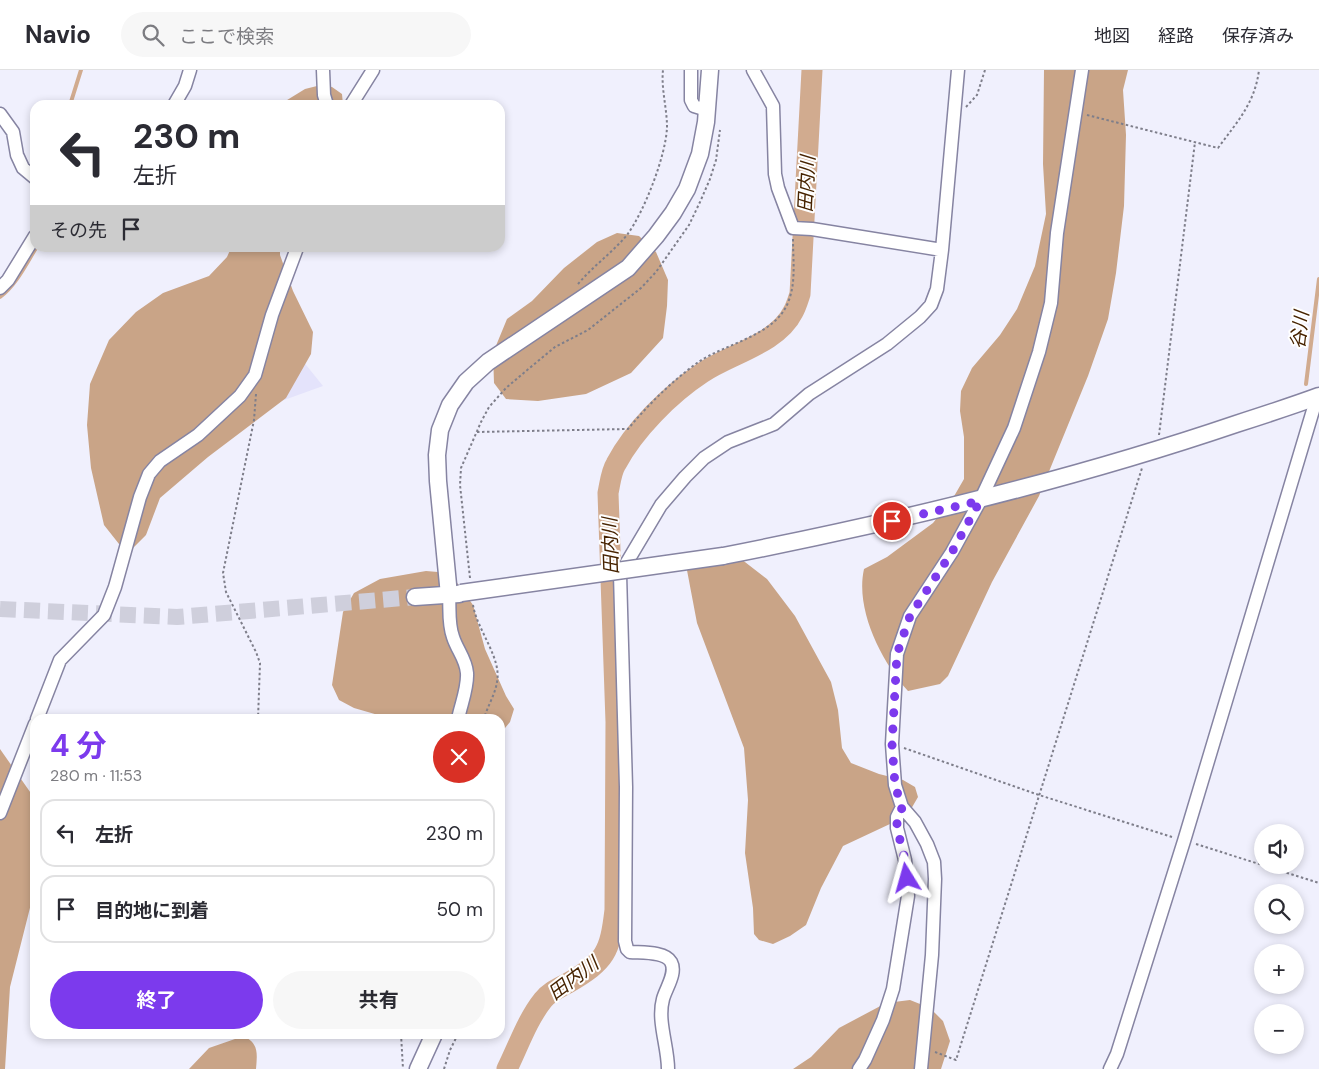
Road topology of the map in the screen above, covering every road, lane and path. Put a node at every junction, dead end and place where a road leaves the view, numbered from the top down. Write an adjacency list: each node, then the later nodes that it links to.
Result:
1 (190, 70): 12 (street)
2 (322, 70): 13 (street)
3 (373, 70): 14 (street)
4 (663, 70): 27 (path)
5 (691, 70): 15 (street)
6 (710, 70): 15 (street)
7 (753, 70): 22 (street)
8 (958, 70): 18 (street)
9 (985, 70): 18 (path)
10 (1082, 70): 16 (street)
11 (1259, 70): 20 (path)
12 (177, 100)
13 (325, 100)
14 (354, 100)
15 (707, 110): 27 (street)
16 (1075, 112): 20 (path); 32 (street)
17 (0, 114): 21 (street)
18 (953, 115): 24 (street)
19 (720, 123): 30 (path)
20 (1196, 142): 31 (path)
21 (30, 174)
22 (794, 228): 24 (street); 30 (path)
23 (30, 244): 26 (street)
24 (942, 250): 53 (street)
25 (296, 252): 28 (street)
26 (0, 288)
27 (573, 306): 33 (street)
28 (255, 375): 35 (street); 36 (path)
29 (1318, 397): 31 (street); 44 (street)
30 (477, 432): 33 (path)
31 (1152, 453): 32 (street); 41 (path)
32 (980, 501): 33 (street, bridge); 40 (street)
33 (463, 594): 34 (street); 37 (street); 38 (path)
34 (415, 597)
35 (39, 714)
36 (258, 714)
37 (459, 714)
38 (486, 714)
39 (30, 737): 43 (street)
40 (892, 744): 41 (path); 42 (street)
41 (1039, 795): 44 (path); 49 (path)
42 (902, 808): 49 (street); 54 (street)
43 (0, 812)
44 (1184, 841): 45 (path); 56 (street)
45 (1319, 883)
46 (401, 1039): 50 (path)
47 (432, 1039): 51 (street)
48 (456, 1039): 52 (path)
49 (924, 1048): 55 (street)
50 (403, 1069)
51 (418, 1069)
52 (444, 1069)
53 (668, 1069)
54 (859, 1069)
55 (921, 1069)
56 (1110, 1069)

